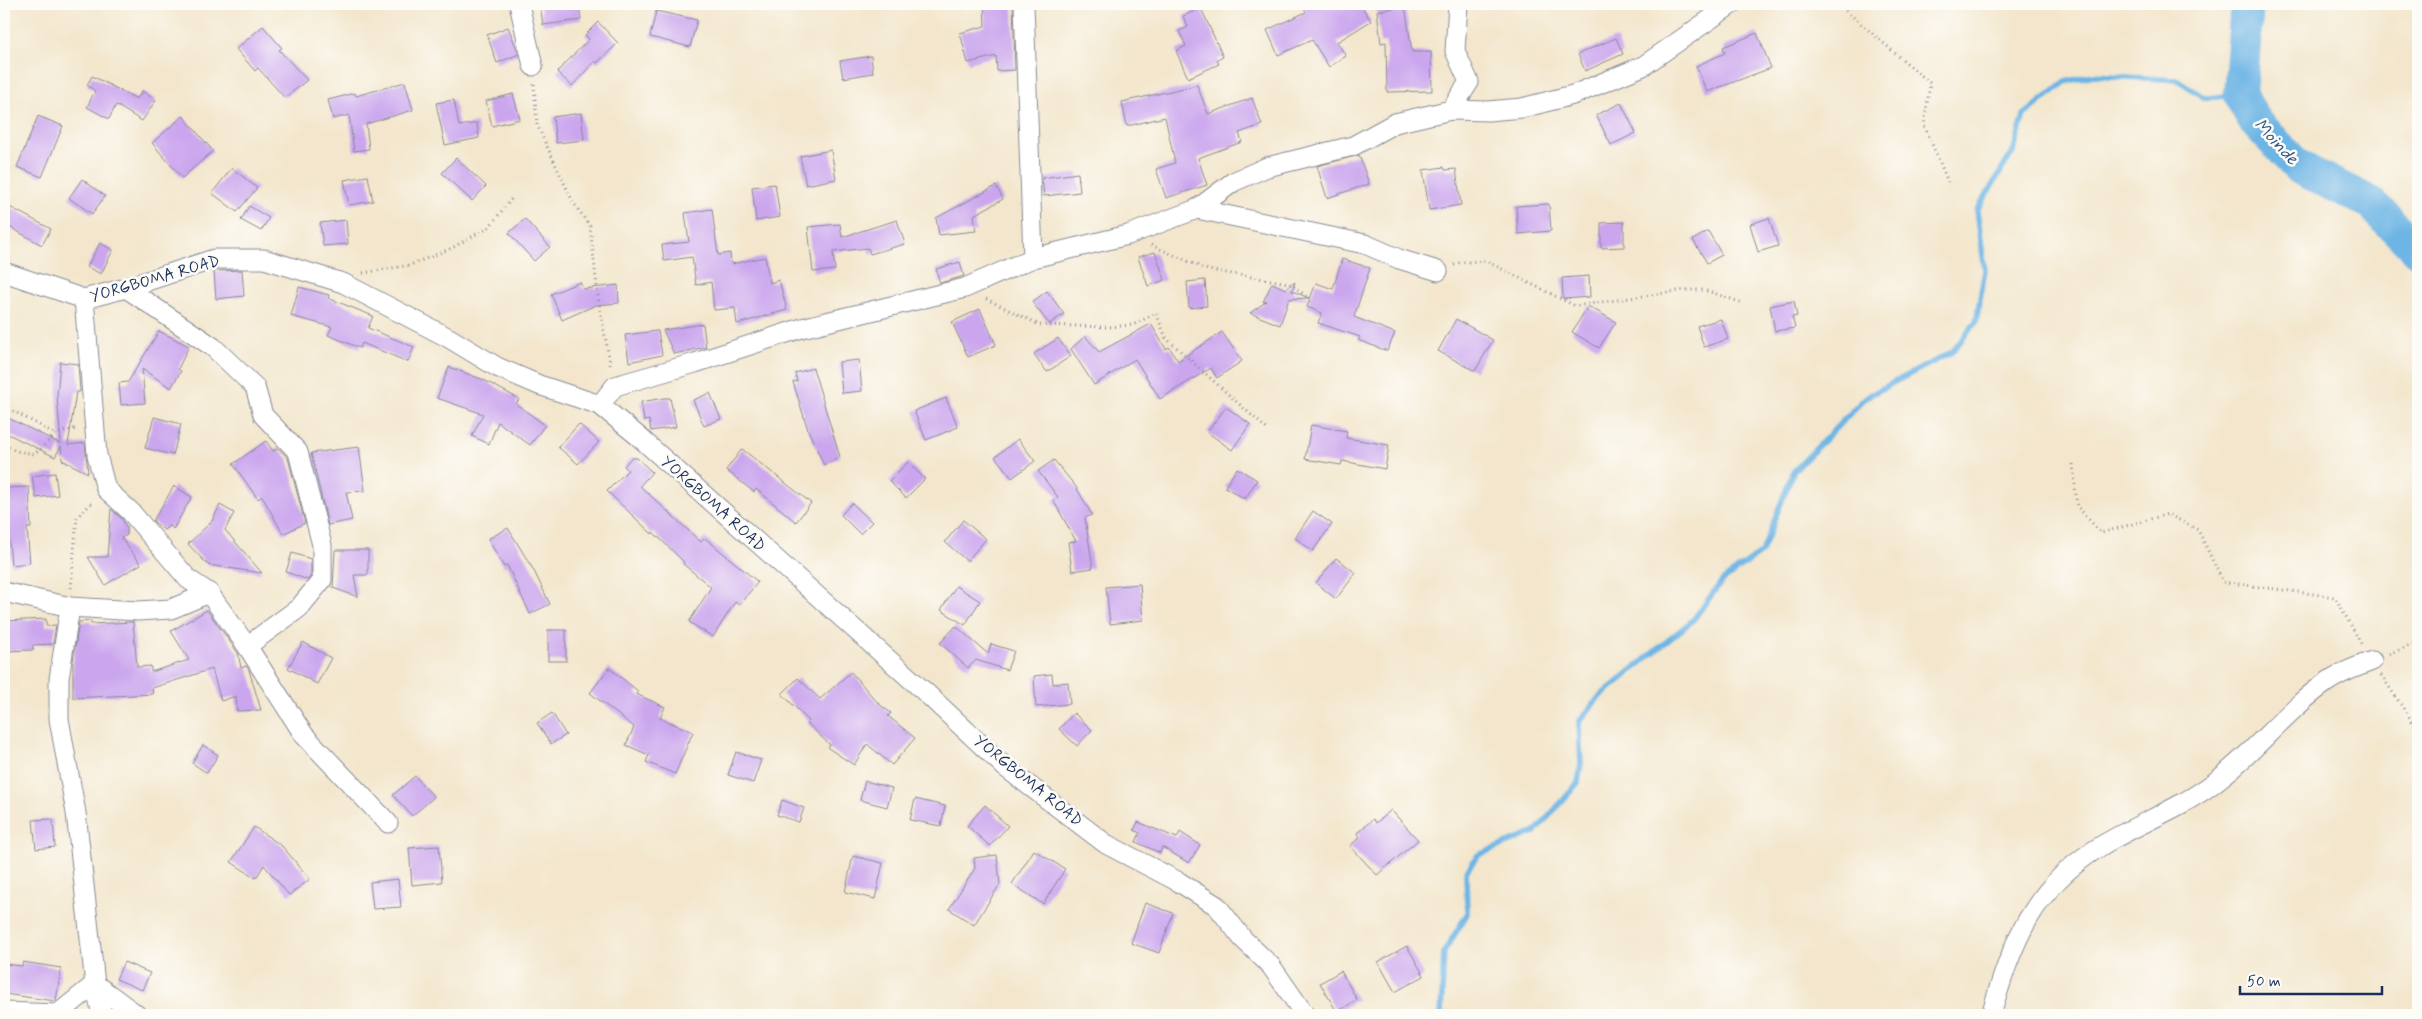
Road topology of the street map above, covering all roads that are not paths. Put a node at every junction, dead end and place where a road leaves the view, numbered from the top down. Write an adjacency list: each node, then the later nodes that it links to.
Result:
1 (520, 4): 5 (street)
2 (1024, 4): 8 (street)
3 (1458, 4): 6 (street)
4 (1732, 4): 6 (street)
5 (533, 66)
6 (1451, 110): 7 (street)
7 (1197, 209): 8 (street); 10 (street)
8 (1034, 258): 13 (street)
9 (4, 272): 12 (street, YORGBOMA ROAD)
10 (1438, 272)
11 (126, 288): 12 (street, YORGBOMA ROAD); 13 (street, YORGBOMA ROAD); 17 (street)
12 (84, 299): 15 (street)
13 (600, 405): 24 (street, YORGBOMA ROAD)
14 (4, 592): 16 (street)
15 (209, 593): 16 (street); 17 (street)
16 (70, 607): 20 (street)
17 (247, 646): 19 (street)
18 (2372, 661): 25 (street)
19 (388, 823)
20 (95, 984): 21 (street); 22 (street); 23 (street)
21 (4, 1012)
22 (102, 1015)
23 (137, 1015)
24 (1305, 1015)
25 (1991, 1015)

